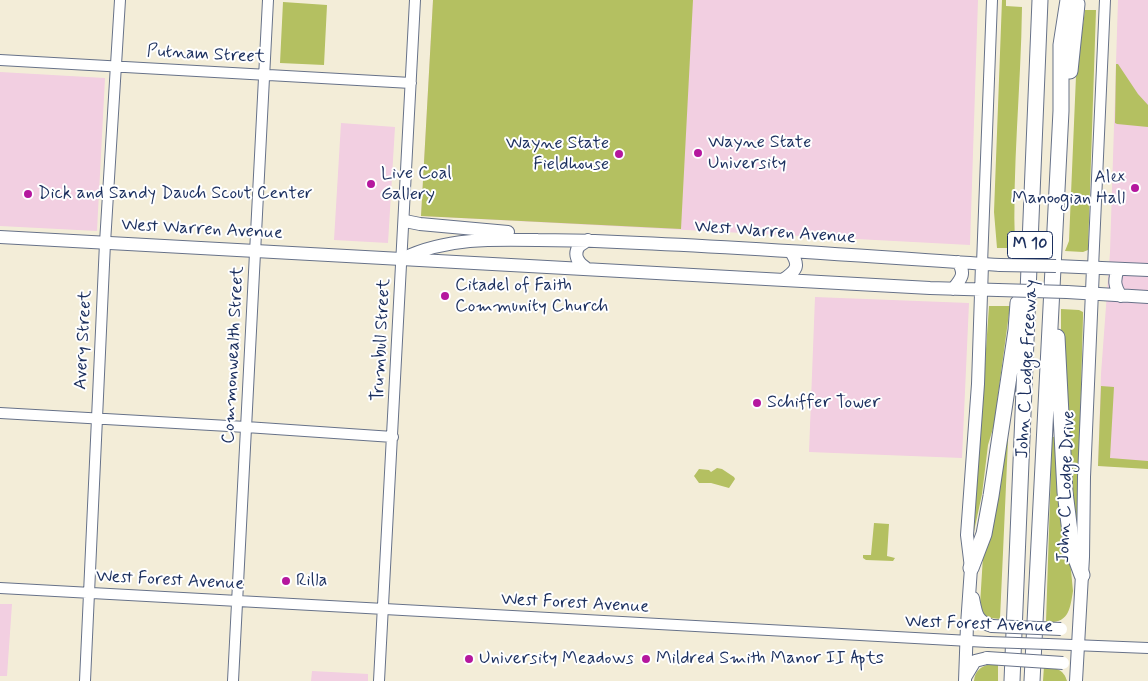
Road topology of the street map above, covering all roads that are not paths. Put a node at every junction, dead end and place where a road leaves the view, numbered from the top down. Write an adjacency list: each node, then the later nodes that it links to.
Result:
1 (120, 0): 11 (street, Avery Street)
2 (268, 0): 12 (street, Commonwealth Street)
3 (415, 0): 13 (street, Trumbull Street)
4 (992, 0): 23 (street)
5 (1040, 0): 9 (highway, John C Lodge Freeway / M 10)
6 (1068, 0): 14 (highway, John C Lodge Freeway / M 10)
7 (1078, 0): 14 (highway)
8 (1105, 0): 25 (street)
9 (1038, 53): 39 (highway); 53 (highway, John C Lodge Freeway / M 10)
10 (0, 60): 11 (street, Putnam Street)
11 (116, 66): 12 (street, Putnam Street); 18 (street, Avery Street)
12 (264, 74): 13 (street, Putnam Street); 19 (street, Commonwealth Street)
13 (411, 83): 15 (street, Trumbull Street)
14 (1061, 111): 34 (highway, John C Lodge Freeway / M 10)
15 (404, 221): 17 (main road); 21 (street, Trumbull Street)
16 (0, 237): 18 (main road, West Warren Avenue)
17 (581, 240): 20 (main road, West Warren Avenue); 21 (main road, West Warren Avenue); 24 (main road)
18 (105, 242): 19 (main road, West Warren Avenue); 36 (street, Avery Street)
19 (255, 251): 21 (main road, West Warren Avenue); 37 (street, Commonwealth Street)
20 (791, 252): 22 (main road, West Warren Avenue); 28 (main road)
21 (402, 259): 24 (main road, West Warren Avenue); 38 (street, Trumbull Street)
22 (958, 262): 23 (main road, West Warren Avenue); 29 (main road)
23 (982, 264): 25 (main road, West Warren Avenue, bridge); 30 (main road)
24 (586, 268): 28 (main road, West Warren Avenue)
25 (1093, 268): 26 (main road, West Warren Avenue); 31 (main road, John C Lodge Drive)
26 (1118, 269): 27 (main road, West Warren Avenue); 32 (main road)
27 (1148, 270)
28 (783, 280): 29 (main road, West Warren Avenue)
29 (953, 289): 30 (main road, West Warren Avenue)
30 (981, 290): 31 (main road, West Warren Avenue, bridge); 39 (main road)
31 (1092, 294): 32 (main road, West Warren Avenue); 40 (main road, John C Lodge Drive)
32 (1121, 296): 33 (main road, West Warren Avenue)
33 (1148, 297)
34 (1050, 310): 40 (highway); 54 (highway, John C Lodge Freeway / M 10)
35 (0, 413): 36 (street)
36 (96, 418): 37 (street); 42 (street, Avery Street)
37 (246, 427): 38 (street); 43 (street, Commonwealth Street)
38 (393, 437): 44 (street, Trumbull Street)
39 (971, 574): 45 (main road, bridge); 46 (main road)
40 (1082, 575): 45 (main road, John C Lodge Drive)
41 (0, 588): 42 (street, West Forest Avenue)
42 (89, 593): 43 (street, West Forest Avenue); 50 (street, Avery Street)
43 (237, 601): 44 (street, West Forest Avenue); 51 (street, Commonwealth Street)
44 (383, 609): 46 (street, West Forest Avenue); 52 (street, Trumbull Street)
45 (1079, 610): 47 (main road, John C Lodge Drive)
46 (966, 641): 47 (street, West Forest Avenue, bridge); 49 (main road)
47 (1078, 644): 48 (street, West Forest Avenue); 55 (main road, John C Lodge Drive)
48 (1148, 648)
49 (965, 680): 55 (main road, bridge)
50 (85, 681)
51 (233, 681)
52 (379, 681)
53 (1012, 681)
54 (1032, 681)
55 (1076, 681)

